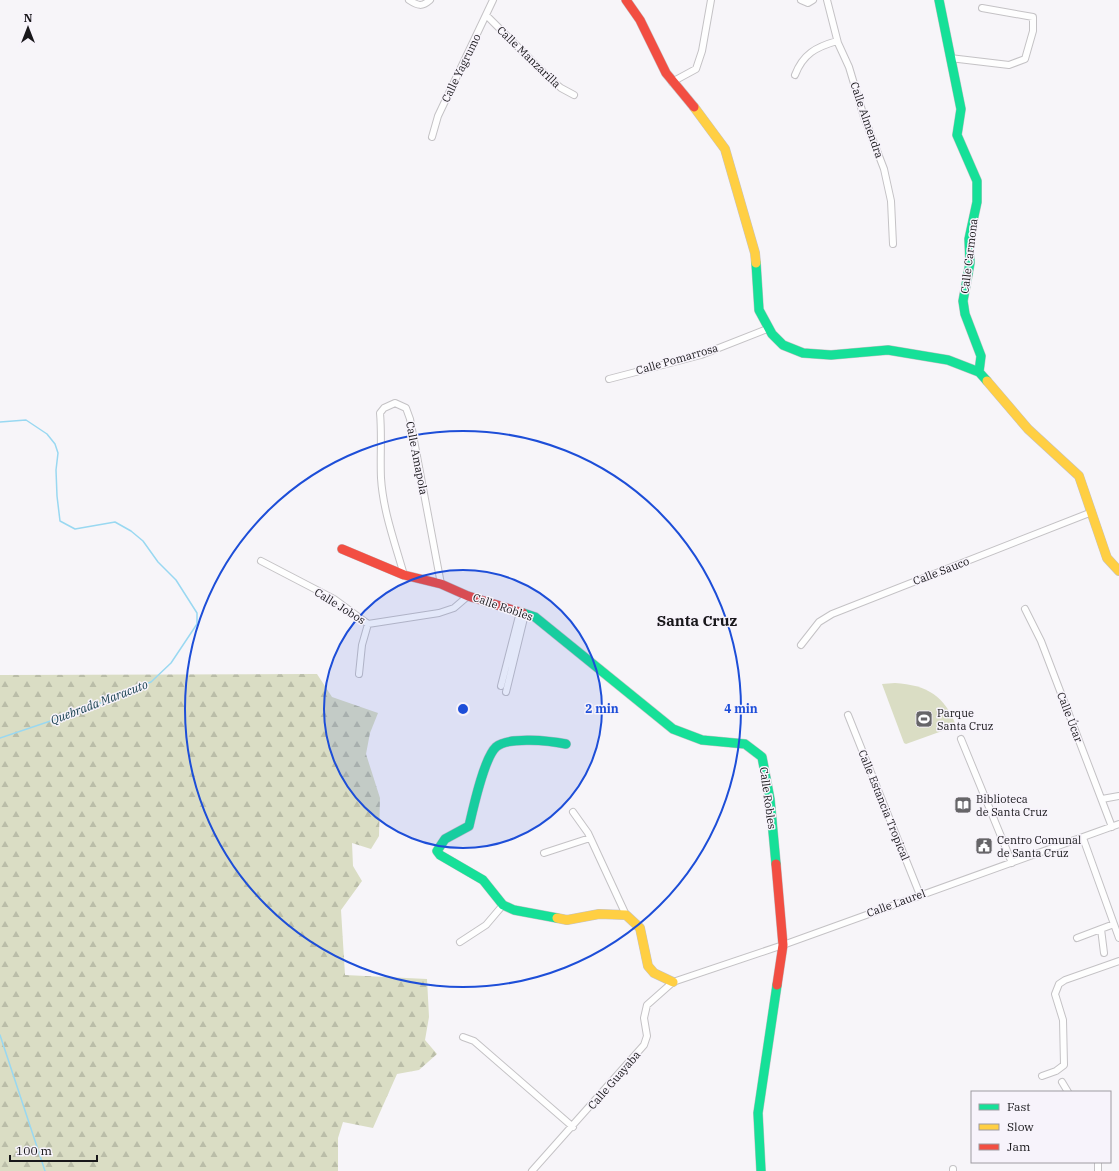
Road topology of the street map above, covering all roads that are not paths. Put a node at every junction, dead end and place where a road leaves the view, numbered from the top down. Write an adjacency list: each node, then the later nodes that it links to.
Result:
1 (409, 0): 2 (street)
2 (430, 0)
3 (493, 0): 11 (street, Calle Yagrumo)
4 (626, 0): 15 (street)
5 (711, 0): 15 (street)
6 (802, 0): 7 (street)
7 (813, 0)
8 (827, 0): 12 (street, Calle Almendra)
9 (939, 0): 13 (street, Calle Carmona)
10 (982, 8): 13 (street)
11 (486, 15): 16 (street, Calle Manzarilla); 17 (street, Calle Yagrumo)
12 (837, 41): 14 (street); 18 (street, Calle Almendra)
13 (950, 58): 20 (street, Calle Carmona)
14 (795, 75)
15 (672, 82): 19 (street)
16 (574, 95)
17 (432, 137)
18 (893, 244)
19 (767, 329): 20 (street); 21 (street, Calle Pomarrosa)
20 (980, 372): 22 (street)
21 (609, 379)
22 (1092, 512): 25 (street); 32 (street, Calle Sauco)
23 (342, 549): 26 (street, Calle Robles)
24 (261, 561): 31 (street, Calle Jobos)
25 (1119, 571)
26 (404, 575): 27 (street, Calle Robles); 27 (street, Calle Amapola)
27 (441, 584): 28 (street, Calle Robles)
28 (468, 596): 30 (street, Calle Robles); 31 (street, Calle Jobos)
29 (1025, 609): 40 (street, Calle Úcar)
30 (523, 613): 34 (street); 35 (street); 56 (street, Calle Robles)
31 (368, 624): 33 (street)
32 (801, 645)
33 (359, 674)
34 (501, 686)
35 (506, 692)
36 (848, 715): 48 (street, Calle Estancia Tropical)
37 (961, 739): 47 (street)
38 (566, 744): 49 (street)
39 (1119, 796): 40 (street)
40 (1102, 799): 43 (street, Calle Úcar)
41 (573, 812): 44 (street)
42 (1119, 824): 43 (street, Calle Laurel)
43 (1112, 827): 45 (street, Calle Laurel)
44 (590, 838): 46 (street); 50 (street)
45 (1083, 838): 47 (street, Calle Laurel); 51 (street)
46 (544, 853)
47 (1012, 863): 48 (street, Calle Laurel)
48 (920, 895): 56 (street, Calle Laurel)
49 (503, 905): 50 (street); 55 (street)
50 (626, 915): 59 (street)
51 (1114, 924): 52 (street); 54 (street)
52 (1101, 929): 53 (street); 57 (street)
53 (1077, 938)
54 (1119, 938)
55 (460, 942)
56 (783, 945): 59 (street, Calle Laurel); 66 (street, Calle Robles)
57 (1104, 953)
58 (1119, 961): 61 (street)
59 (673, 982): 64 (street, Calle Guayaba)
60 (464, 1037): 64 (street)
61 (1042, 1076)
62 (1062, 1082): 63 (street)
63 (1067, 1091)
64 (573, 1127): 65 (street, Calle Guayaba)
65 (532, 1171)
66 (761, 1171)

